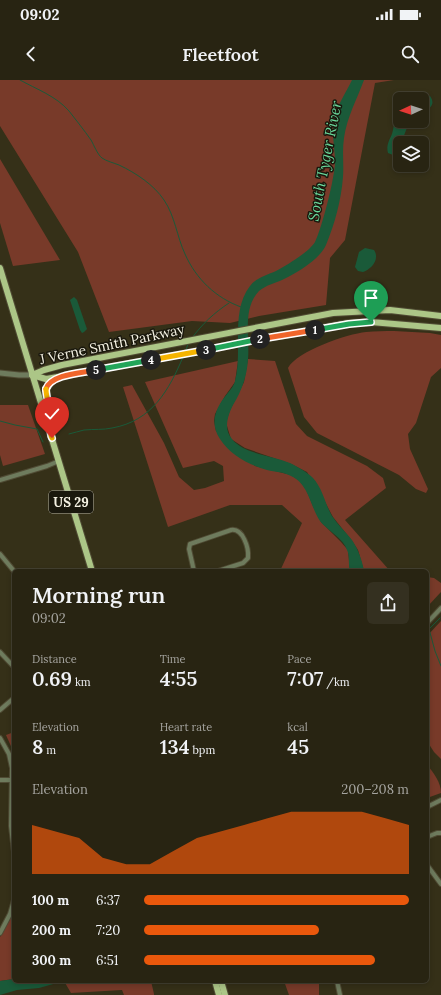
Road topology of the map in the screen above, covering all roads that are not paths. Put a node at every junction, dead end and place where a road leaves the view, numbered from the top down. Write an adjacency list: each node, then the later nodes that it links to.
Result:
1 (0, 268): 5 (main road, US 29)
2 (441, 316): 5 (main road, J Verne Smith Parkway)
3 (441, 328): 6 (main road, J Verne Smith Parkway)
4 (0, 373): 5 (street)
5 (32, 375): 6 (main road, J Verne Smith Parkway); 7 (main road, US 29)
6 (58, 377): 7 (main road)
7 (50, 433): 8 (main road, US 29)
8 (59, 461): 9 (street); 12 (main road, US 29)
9 (0, 480)
10 (0, 554): 11 (street)
11 (12, 569)
12 (91, 569)
13 (194, 569): 14 (street)
14 (224, 569)
15 (441, 608): 16 (street)
16 (429, 621)
17 (0, 652): 18 (street)
18 (12, 665)
19 (12, 700): 20 (street)
20 (0, 710)
21 (0, 738): 23 (street)
22 (0, 780): 23 (street)
23 (12, 780): 27 (street)
24 (441, 800): 25 (street)
25 (429, 806)
26 (441, 833): 28 (street)
27 (12, 835)
28 (429, 836)
29 (429, 868): 30 (street)
30 (441, 884)
31 (12, 907): 32 (street)
32 (0, 933)
33 (216, 983): 36 (main road)
34 (221, 983): 36 (main road)
35 (337, 983): 37 (street)
36 (223, 995)
37 (340, 995)

